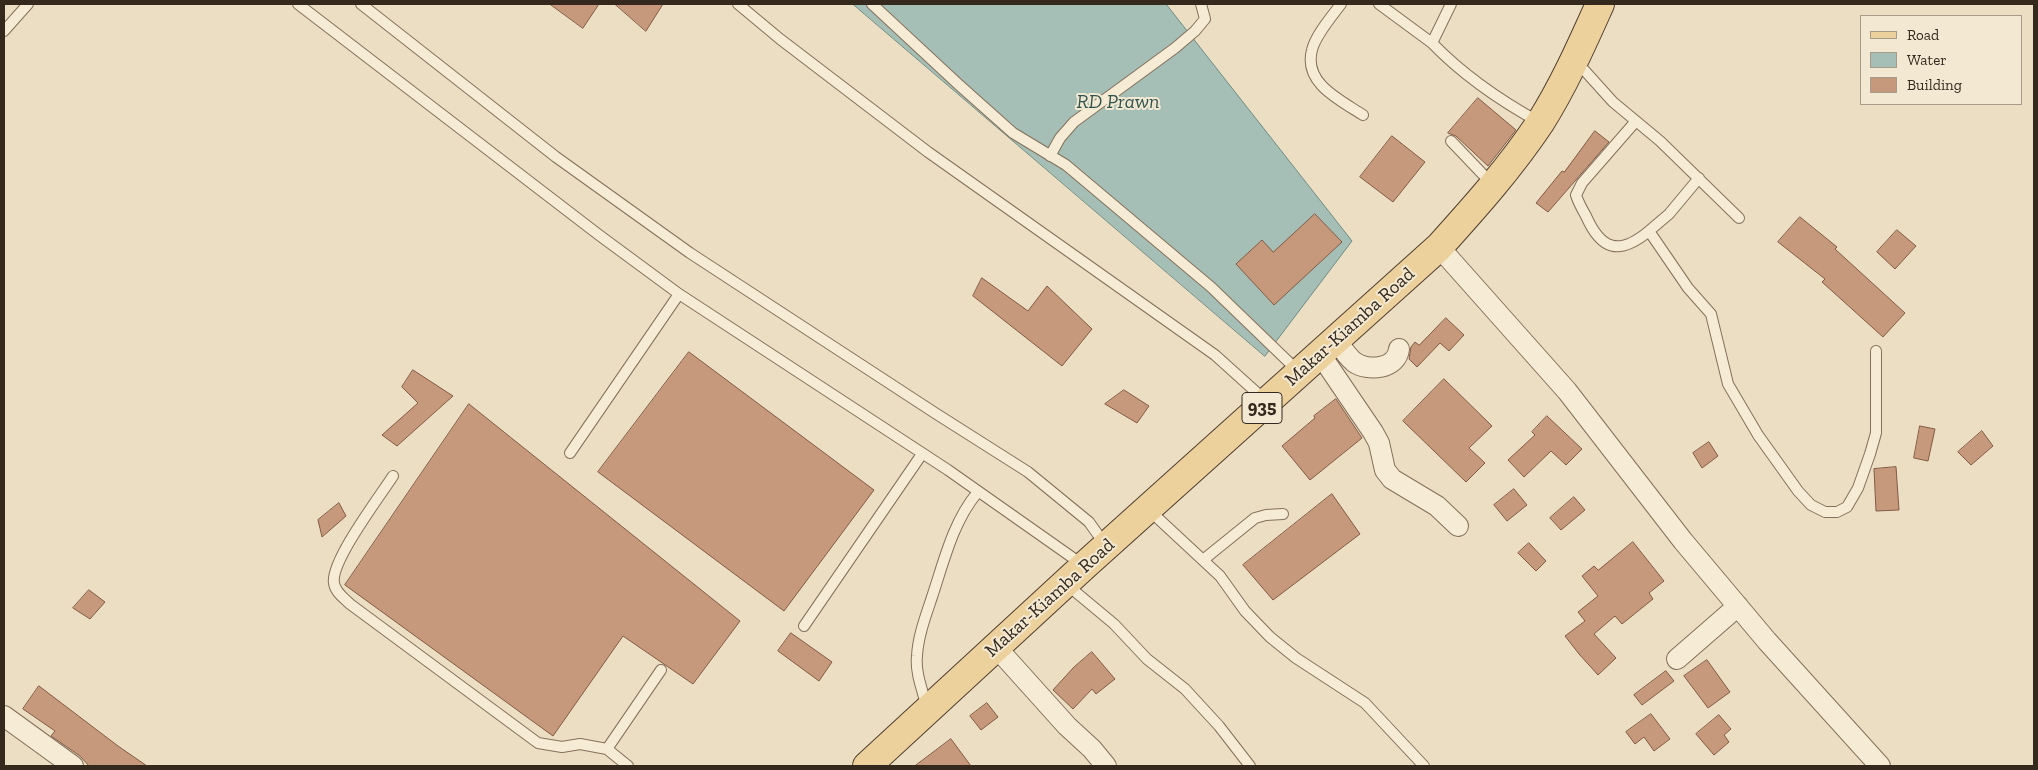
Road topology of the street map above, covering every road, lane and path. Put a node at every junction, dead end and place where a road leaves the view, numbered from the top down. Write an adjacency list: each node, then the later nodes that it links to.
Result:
1 (28, 4): 11 (lane)
2 (298, 4): 24 (lane)
3 (361, 4): 37 (lane)
4 (738, 4): 29 (lane)
5 (872, 4): 18 (lane)
6 (1200, 4): 18 (lane)
7 (1341, 4): 14 (lane)
8 (1379, 4): 12 (lane)
9 (1451, 4): 12 (lane)
10 (1600, 4): 13 (main road, Makar-Kiamba Road / 935)
11 (4, 31)
12 (1432, 43): 15 (lane)
13 (1575, 60): 15 (main road, Makar-Kiamba Road / 935); 16 (lane)
14 (1363, 115)
15 (1540, 122): 20 (main road, Makar-Kiamba Road / 935)
16 (1636, 122): 19 (lane); 22 (lane)
17 (1451, 141): 20 (lane)
18 (1050, 156): 28 (lane)
19 (1699, 178): 21 (lane); 22 (lane)
20 (1494, 186): 23 (main road, Makar-Kiamba Road / 935)
21 (1739, 218)
22 (1649, 231): 27 (lane)
23 (1439, 247): 25 (main road, Makar-Kiamba Road / 935); 40 (street)
24 (679, 294): 30 (lane); 31 (lane)
25 (1328, 347): 26 (street); 28 (main road, Makar-Kiamba Road / 935); 36 (street)
26 (1399, 349)
27 (1876, 351)
28 (1300, 373): 29 (main road, Makar-Kiamba Road / 935)
29 (1268, 402): 34 (main road, Makar-Kiamba Road / 935)
30 (570, 453)
31 (922, 454): 33 (lane); 41 (lane)
32 (394, 476): 47 (lane)
33 (977, 493): 39 (lane); 45 (lane)
34 (1148, 509): 37 (main road, Makar-Kiamba Road / 935); 38 (lane)
35 (1283, 514): 38 (lane)
36 (1458, 526)
37 (1107, 546): 39 (main road, Makar-Kiamba Road / 935)
38 (1203, 560): 53 (lane)
39 (1075, 574): 42 (main road, Makar-Kiamba Road / 935); 52 (lane)
40 (1738, 606): 43 (street); 54 (street)
41 (804, 626)
42 (996, 647): 45 (main road, Makar-Kiamba Road / 935); 51 (street)
43 (1676, 659)
44 (661, 670): 47 (lane)
45 (928, 709): 50 (main road, Makar-Kiamba Road / 935)
46 (4, 716): 48 (street)
47 (607, 749): 49 (lane)
48 (73, 766)
49 (628, 766)
50 (866, 766)
51 (1106, 766)
52 (1250, 766)
53 (1424, 766)
54 (1880, 766)

